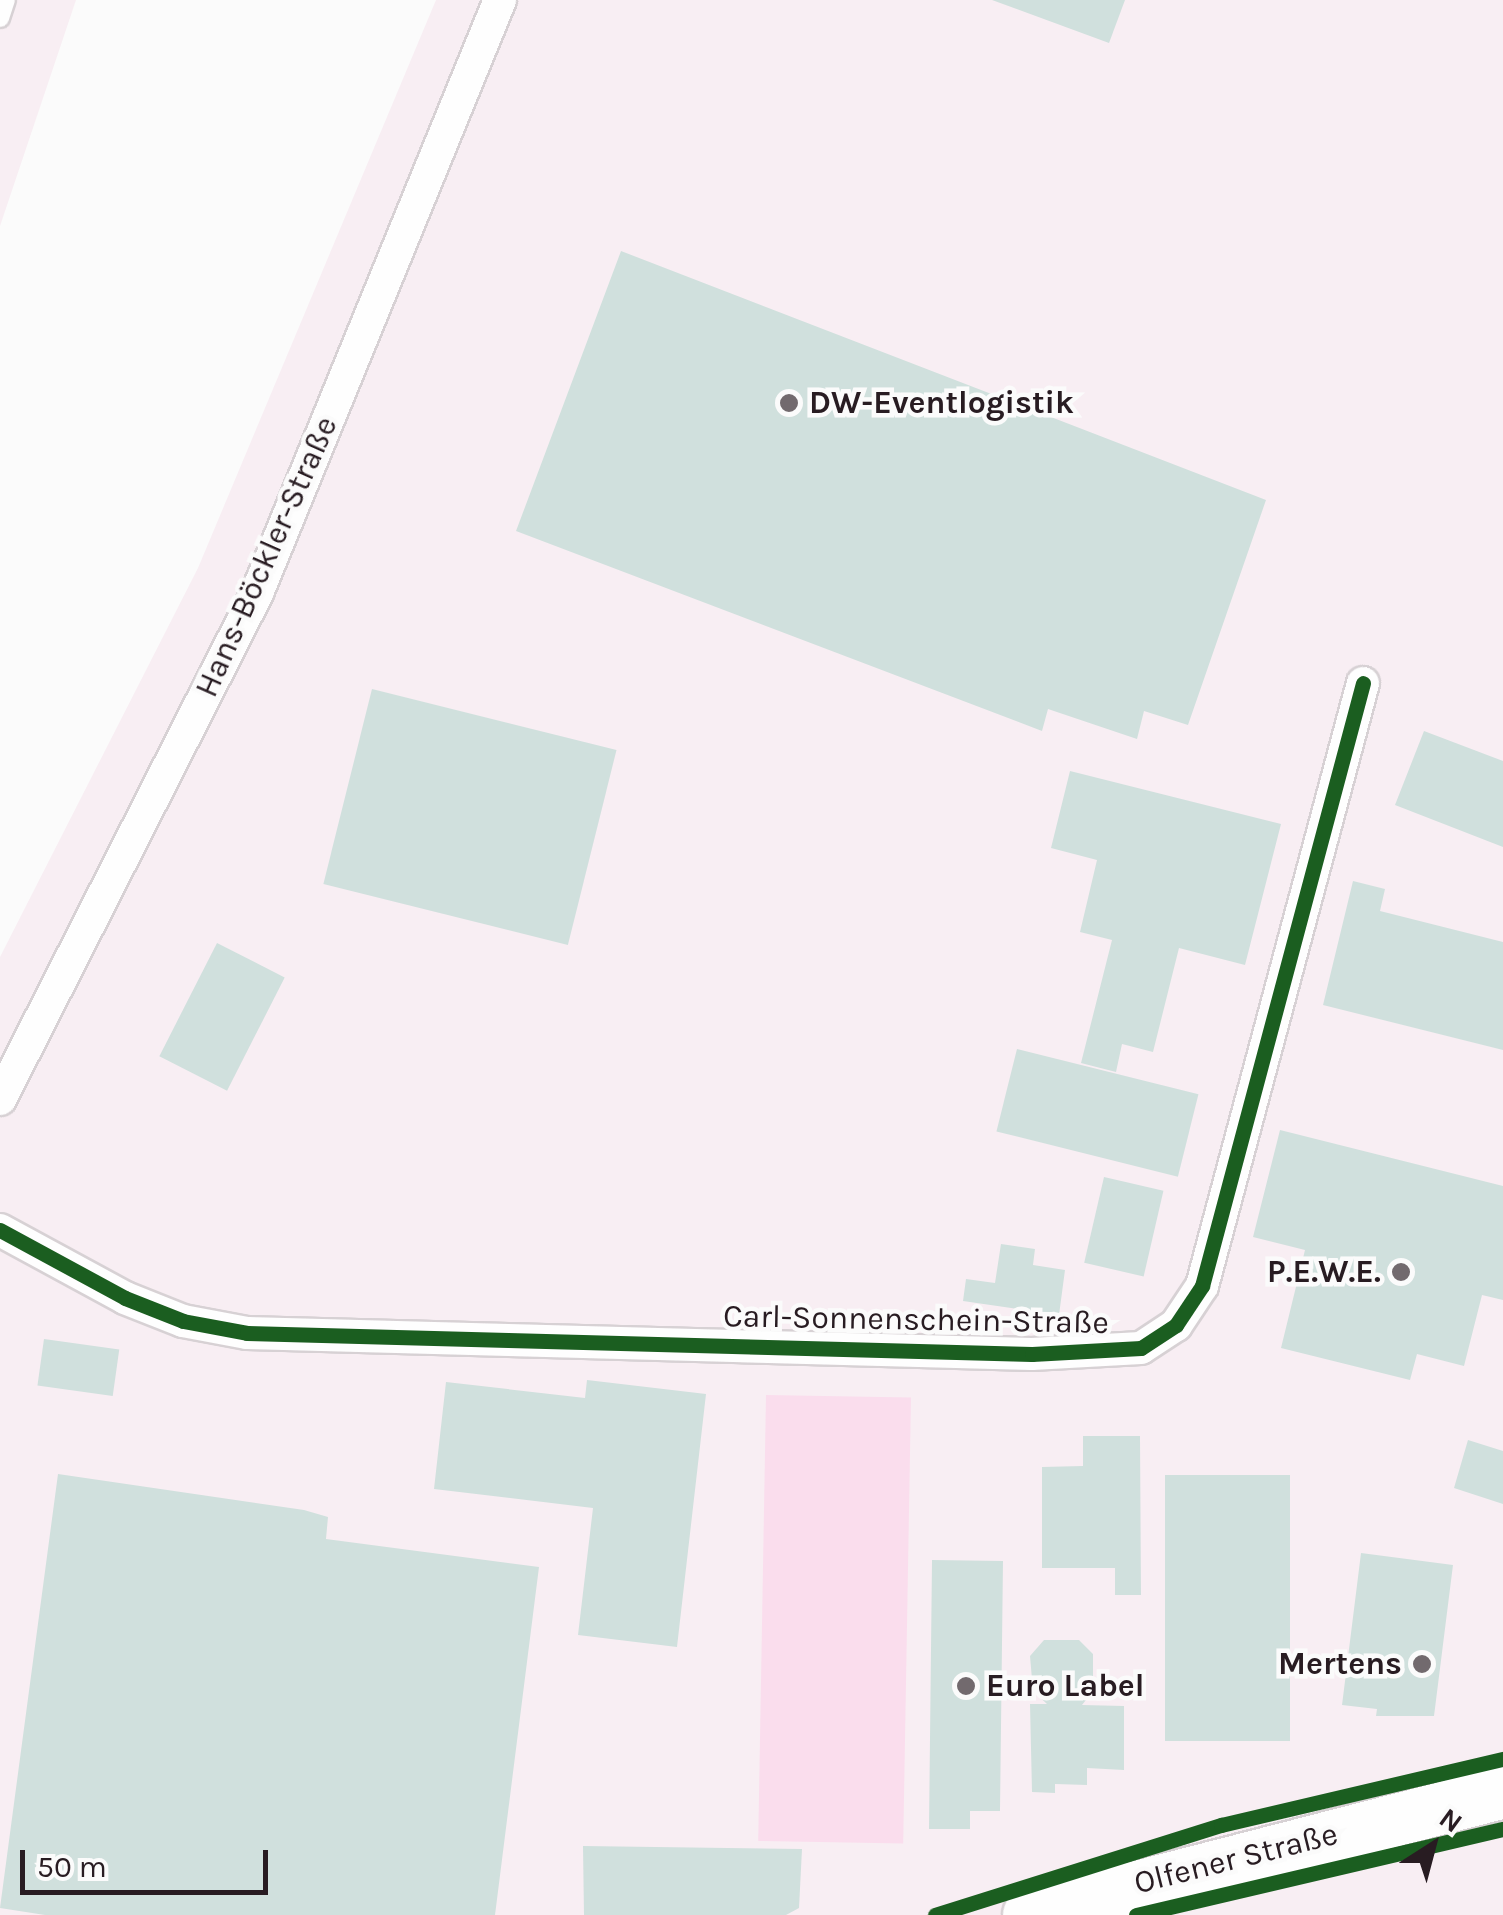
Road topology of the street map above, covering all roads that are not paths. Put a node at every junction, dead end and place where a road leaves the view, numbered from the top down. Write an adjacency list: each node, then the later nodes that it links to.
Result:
1 (6, 0): 3 (lane)
2 (500, 0): 5 (street, Hans-Böckler-Straße)
3 (0, 18)
4 (1363, 683): 6 (street, Carl-Sonnenschein-Straße)
5 (0, 1098)
6 (0, 1230)
7 (1503, 1792): 8 (main road, Olfener Straße)
8 (1029, 1915)

